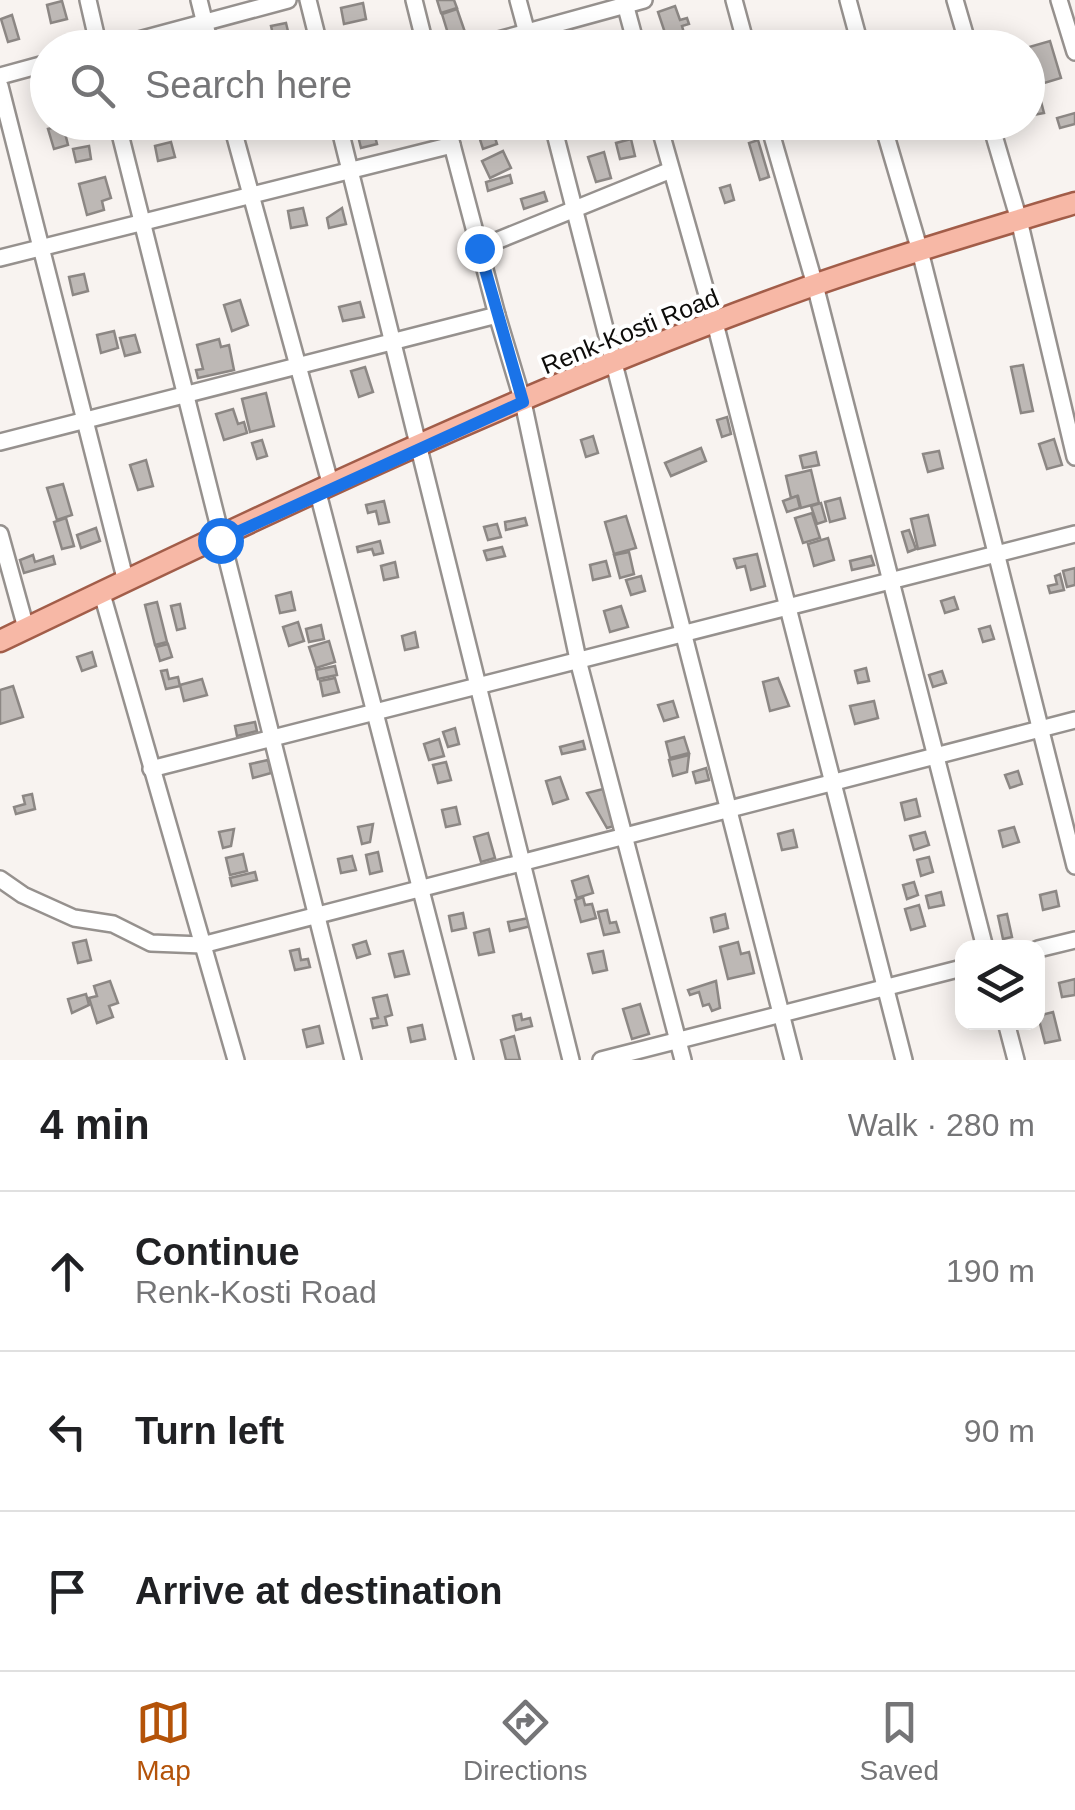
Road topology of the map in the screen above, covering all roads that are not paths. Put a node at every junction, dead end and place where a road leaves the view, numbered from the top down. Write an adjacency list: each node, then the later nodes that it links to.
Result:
1 (88, 0): 14 (street)
2 (199, 0): 13 (street)
3 (288, 0): 13 (street)
4 (308, 0): 17 (street)
5 (414, 0): 18 (street)
6 (518, 0): 19 (street)
7 (644, 0): 12 (street)
8 (734, 0): 22 (street)
9 (848, 0): 23 (street)
10 (956, 0): 24 (street)
11 (1059, 0): 25 (street)
12 (625, 2): 20 (street); 21 (street)
13 (204, 22): 15 (street); 16 (street)
14 (95, 30)
15 (175, 30)
16 (206, 30)
17 (316, 30)
18 (422, 30)
19 (526, 30)
20 (554, 30)
21 (632, 30)
22 (743, 30)
23 (856, 30)
24 (964, 30)
25 (1075, 52)
26 (30, 68): 27 (street)
27 (0, 76)
28 (0, 86): 46 (street)
29 (121, 140): 45 (street)
30 (236, 140): 41 (street)
31 (342, 140): 40 (street)
32 (451, 140): 38 (street)
33 (557, 140): 43 (street)
34 (662, 140): 39 (street)
35 (773, 140): 50 (street)
36 (887, 140): 48 (street)
37 (996, 140): 44 (street)
38 (452, 145): 40 (street); 47 (street)
39 (670, 170): 43 (street); 52 (street)
40 (350, 171): 41 (street); 53 (street)
41 (251, 196): 45 (street); 55 (street)
42 (1075, 204): 44 (main road, Renk-Kosti Road)
43 (575, 209): 47 (street); 54 (street)
44 (1020, 220): 48 (main road, Renk-Kosti Road); 61 (street)
45 (141, 222): 46 (street); 56 (street)
46 (40, 248): 49 (street); 58 (street)
47 (479, 248): 51 (street)
48 (920, 251): 50 (main road, Renk-Kosti Road); 66 (street)
49 (0, 258)
50 (815, 285): 52 (main road, Renk-Kosti Road); 67 (street)
51 (497, 315): 53 (street); 57 (street)
52 (716, 323): 54 (main road, Renk-Kosti Road); 70 (street)
53 (393, 342): 55 (street); 60 (street)
54 (616, 362): 57 (main road, Renk-Kosti Road); 72 (street)
55 (296, 367): 56 (street); 62 (street)
56 (183, 395): 58 (street); 65 (street)
57 (523, 402): 60 (main road, Renk-Kosti Road); 74 (street)
58 (82, 420): 59 (street); 68 (street)
59 (0, 442)
60 (421, 445): 62 (main road, Renk-Kosti Road); 75 (street)
61 (1075, 457)
62 (325, 490): 65 (main road, Renk-Kosti Road); 76 (street)
63 (0, 534): 71 (street)
64 (1075, 534): 66 (street)
65 (220, 540): 68 (main road, Renk-Kosti Road); 79 (street)
66 (994, 554): 67 (street); 78 (street)
67 (890, 580): 70 (street); 80 (street)
68 (126, 582): 69 (main road, Renk-Kosti Road)
69 (102, 594): 71 (main road, Renk-Kosti Road); 81 (street)
70 (786, 608): 72 (street); 82 (street)
71 (26, 628): 73 (main road, Renk-Kosti Road)
72 (683, 634): 74 (street); 83 (street)
73 (0, 641)
74 (579, 664): 75 (street); 84 (street)
75 (478, 687): 76 (street); 85 (street)
76 (377, 714): 79 (street); 88 (street)
77 (1075, 720): 78 (street)
78 (1040, 728): 80 (street); 86 (street)
79 (270, 741): 81 (street); 89 (street)
80 (935, 758): 82 (street); 90 (street)
81 (151, 769): 92 (street)
82 (832, 785): 83 (street); 95 (street)
83 (727, 812): 84 (street); 96 (street)
84 (624, 839): 85 (street); 98 (street)
85 (524, 864): 88 (street); 102 (street)
86 (1075, 866)
87 (0, 879): 92 (street)
88 (422, 890): 89 (street); 101 (street)
89 (319, 916): 92 (street); 100 (street)
90 (983, 940)
91 (1075, 940): 93 (street)
92 (202, 945): 99 (street)
93 (1045, 947)
94 (955, 970): 95 (street)
95 (884, 988): 96 (street); 106 (street)
96 (782, 1014): 98 (street); 105 (street)
97 (1008, 1030): 107 (street)
98 (678, 1040): 103 (street); 104 (street)
99 (236, 1060)
100 (353, 1060)
101 (465, 1060)
102 (571, 1060)
103 (601, 1060)
104 (682, 1060)
105 (794, 1060)
106 (904, 1060)
107 (1016, 1060)

